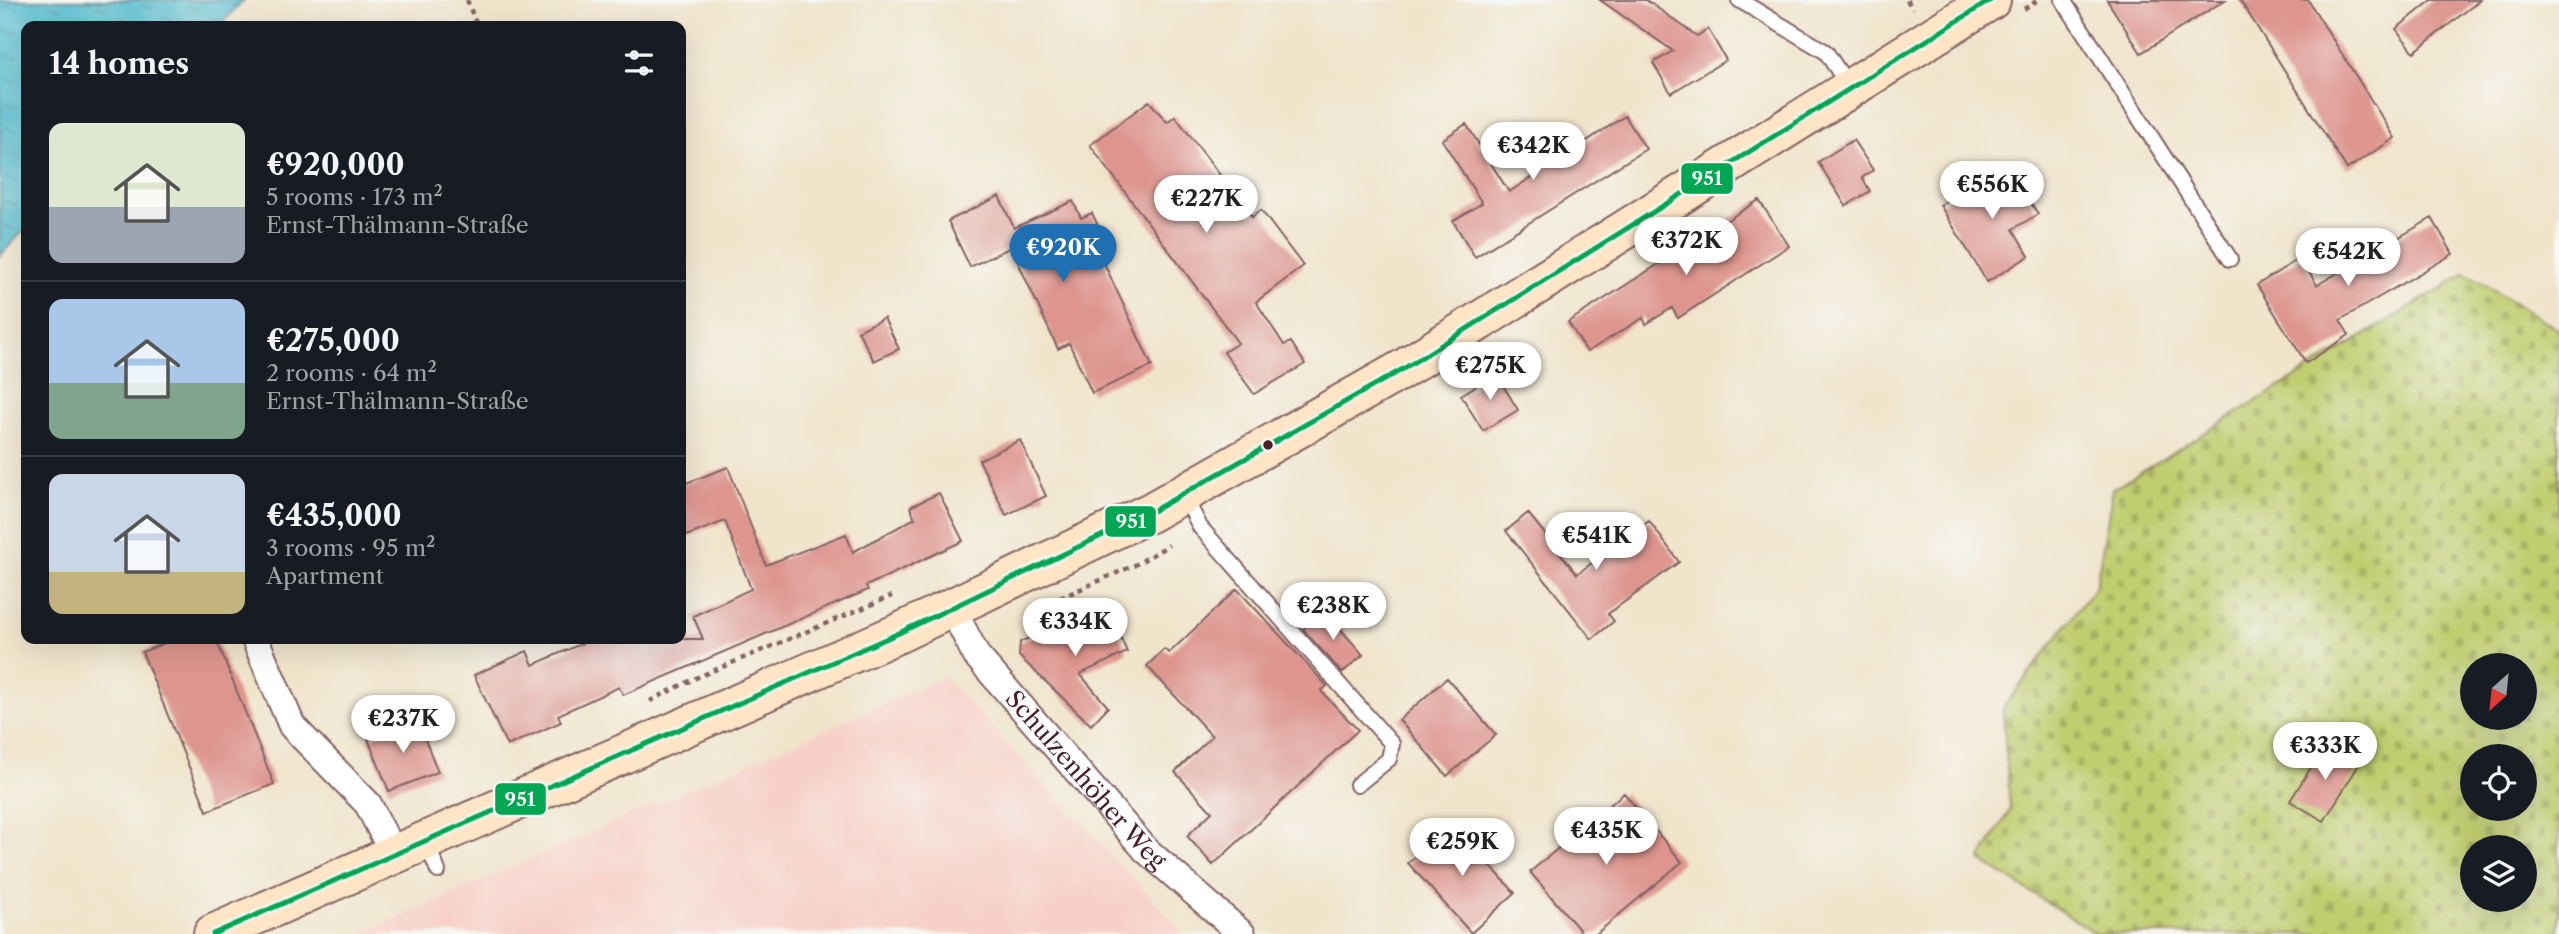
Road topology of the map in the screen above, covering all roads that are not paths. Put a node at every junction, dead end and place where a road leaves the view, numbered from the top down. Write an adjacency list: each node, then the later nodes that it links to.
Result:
1 (1739, 0): 4 (lane)
2 (1991, 0): 4 (main road)
3 (2063, 0): 5 (lane)
4 (1850, 88): 6 (main road)
5 (2230, 260)
6 (1183, 494): 7 (main road); 9 (lane)
7 (952, 608): 10 (main road); 12 (street, Schulzenhöher Weg)
8 (257, 644): 10 (street)
9 (1357, 785)
10 (419, 856): 11 (main road)
11 (213, 934)
12 (1242, 934)

